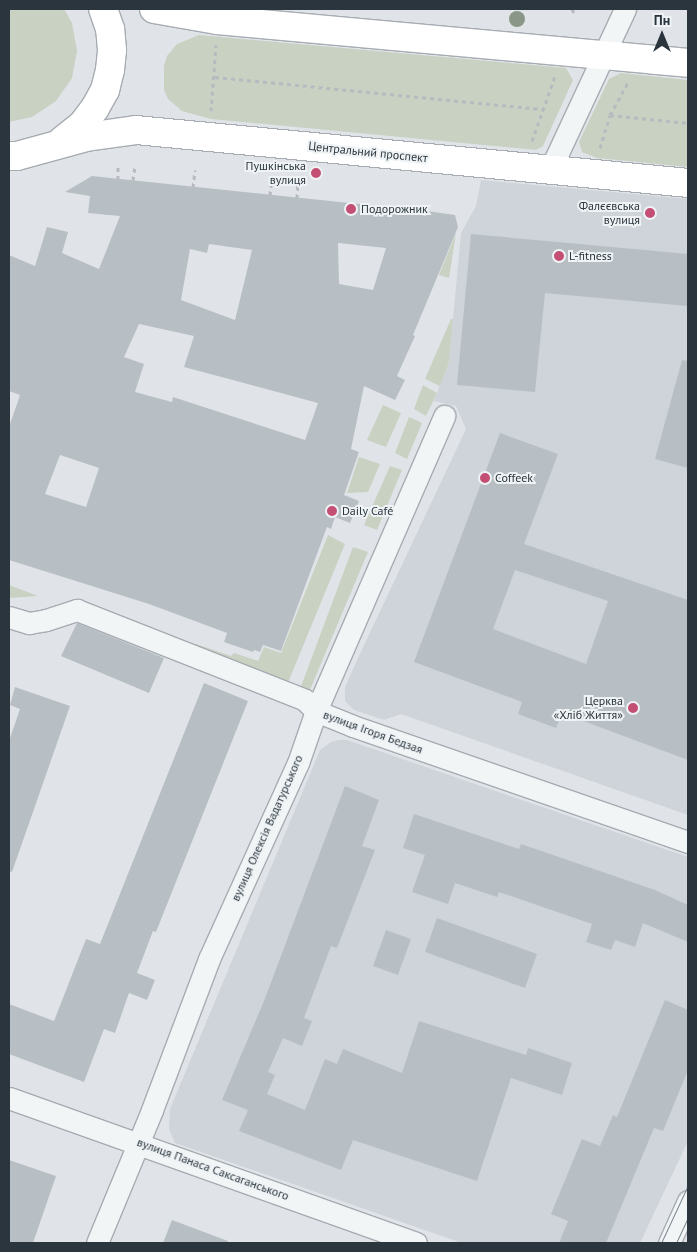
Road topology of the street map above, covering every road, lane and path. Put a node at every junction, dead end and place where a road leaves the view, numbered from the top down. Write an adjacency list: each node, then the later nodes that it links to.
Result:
1 (103, 9): 16 (main road)
2 (154, 9): 7 (main road)
3 (572, 9): 5 (path)
4 (625, 9): 7 (street)
5 (574, 13)
6 (216, 38): 11 (path)
7 (603, 56): 8 (main road); 23 (street)
8 (688, 63)
9 (557, 70): 12 (path)
10 (632, 77): 13 (path)
11 (215, 78): 12 (path); 14 (path)
12 (544, 109): 17 (path)
13 (610, 115): 15 (path); 18 (path)
14 (211, 117)
15 (688, 123)
16 (49, 148): 19 (main road, Центральний проспект); 23 (main road, Центральний проспект)
17 (530, 148)
18 (598, 155)
19 (11, 158)
20 (118, 164): 25 (path)
21 (135, 165): 26 (path)
22 (195, 170): 29 (path)
23 (550, 170): 28 (main road, Центральний проспект)
24 (272, 177): 30 (path)
25 (118, 179)
26 (134, 180)
27 (298, 180): 31 (path)
28 (688, 183)
29 (193, 186)
30 (270, 195)
31 (297, 198)
32 (444, 416): 34 (street, вулиця Олексія Вадатурського)
33 (9, 616): 34 (street, вулиця Ігоря Бедзая)
34 (316, 712): 35 (street, вулиця Ігоря Бедзая); 37 (street, вулиця Олексія Вадатурського)
35 (688, 842)
36 (9, 1098): 37 (street, вулиця Панаса Саксаганського)
37 (138, 1142): 39 (street, вулиця Олексія Вадатурського); 40 (street, вулиця Панаса Саксаганського)
38 (688, 1201): 41 (street)
39 (97, 1243)
40 (416, 1243)
41 (668, 1243)

